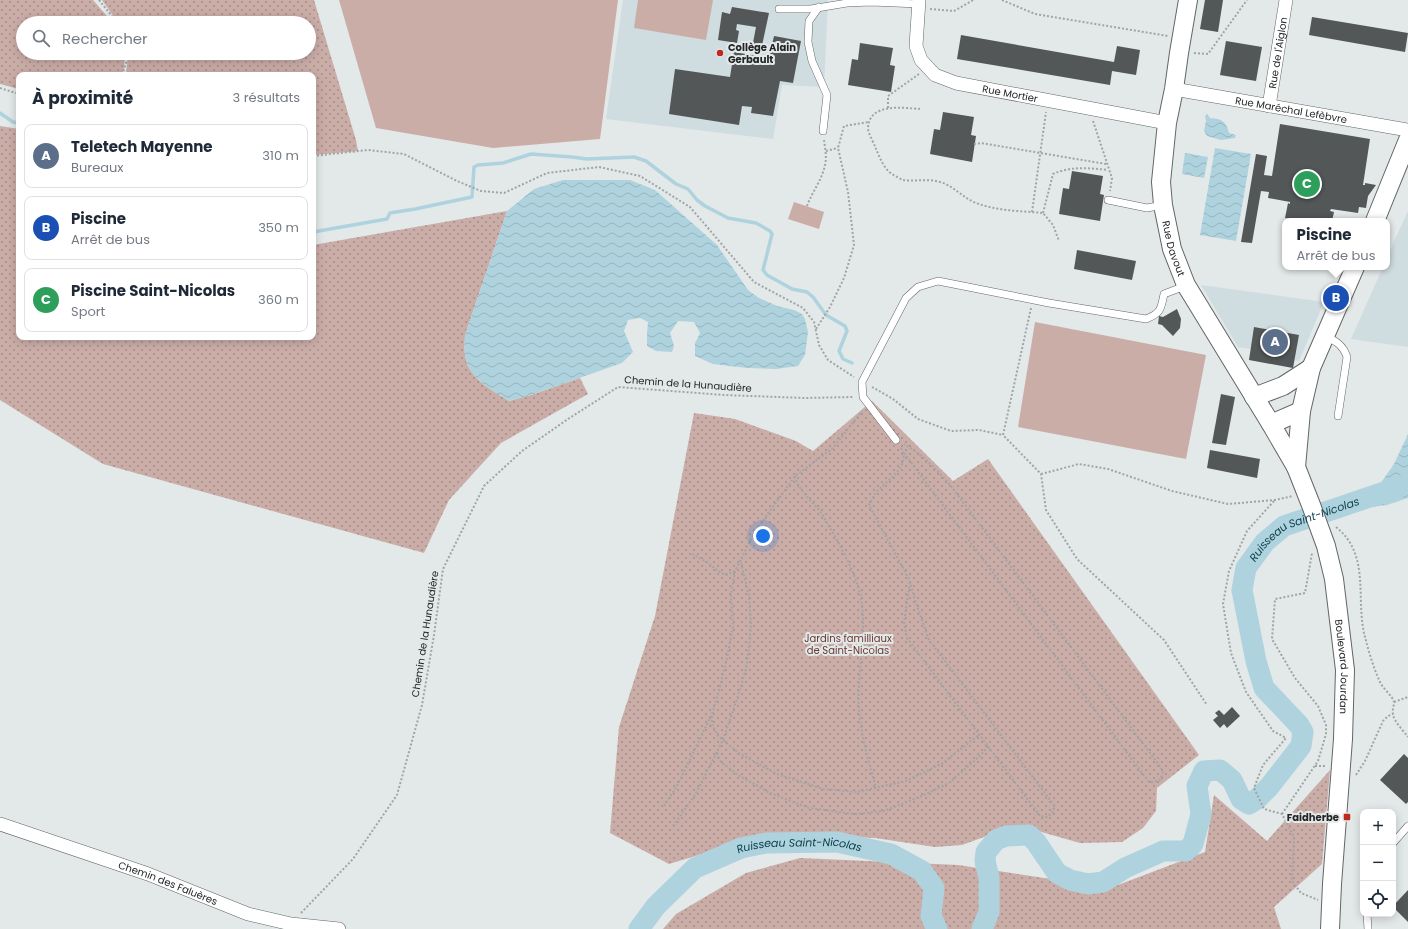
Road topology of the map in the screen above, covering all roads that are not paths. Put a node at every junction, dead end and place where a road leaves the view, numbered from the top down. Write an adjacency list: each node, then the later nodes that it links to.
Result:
1 (1188, 0): 6 (street, Rue Davout)
2 (1286, 0): 7 (street, Rue de l'Aiglon)
3 (919, 4): 4 (lane); 8 (street, Rue Mortier)
4 (819, 7): 5 (lane); 10 (lane)
5 (779, 9)
6 (1174, 90): 7 (street, Rue Maréchal Lefèbvre); 8 (street, Rue Davout)
7 (1269, 106): 9 (street, Rue Maréchal Lefèbvre)
8 (1166, 123): 13 (street, Rue Davout)
9 (1408, 130)
10 (823, 132)
11 (1408, 140): 14 (street)
12 (1108, 200): 13 (lane)
13 (1162, 205): 16 (street, Rue Davout)
14 (1376, 218)
15 (1354, 270): 17 (street, Boulevard Jourdan)
16 (1186, 286): 19 (street, Rue Davout); 23 (lane)
17 (1325, 336): 18 (street, Boulevard Jourdan); 21 (lane)
18 (1311, 368): 19 (street); 20 (street, Boulevard Jourdan)
19 (1254, 398): 22 (street, Rue Davout)
20 (1301, 411): 22 (street); 24 (street, Boulevard Jourdan)
21 (1338, 416)
22 (1271, 424): 24 (street, Rue Davout)
23 (896, 440)
24 (1296, 467): 30 (street, Boulevard Jourdan)
25 (0, 824): 29 (street, Chemin des Faluères)
26 (1408, 826): 27 (lane)
27 (1396, 839)
28 (1367, 917): 31 (lane)
29 (338, 929)
30 (1330, 929)
31 (1368, 929)

